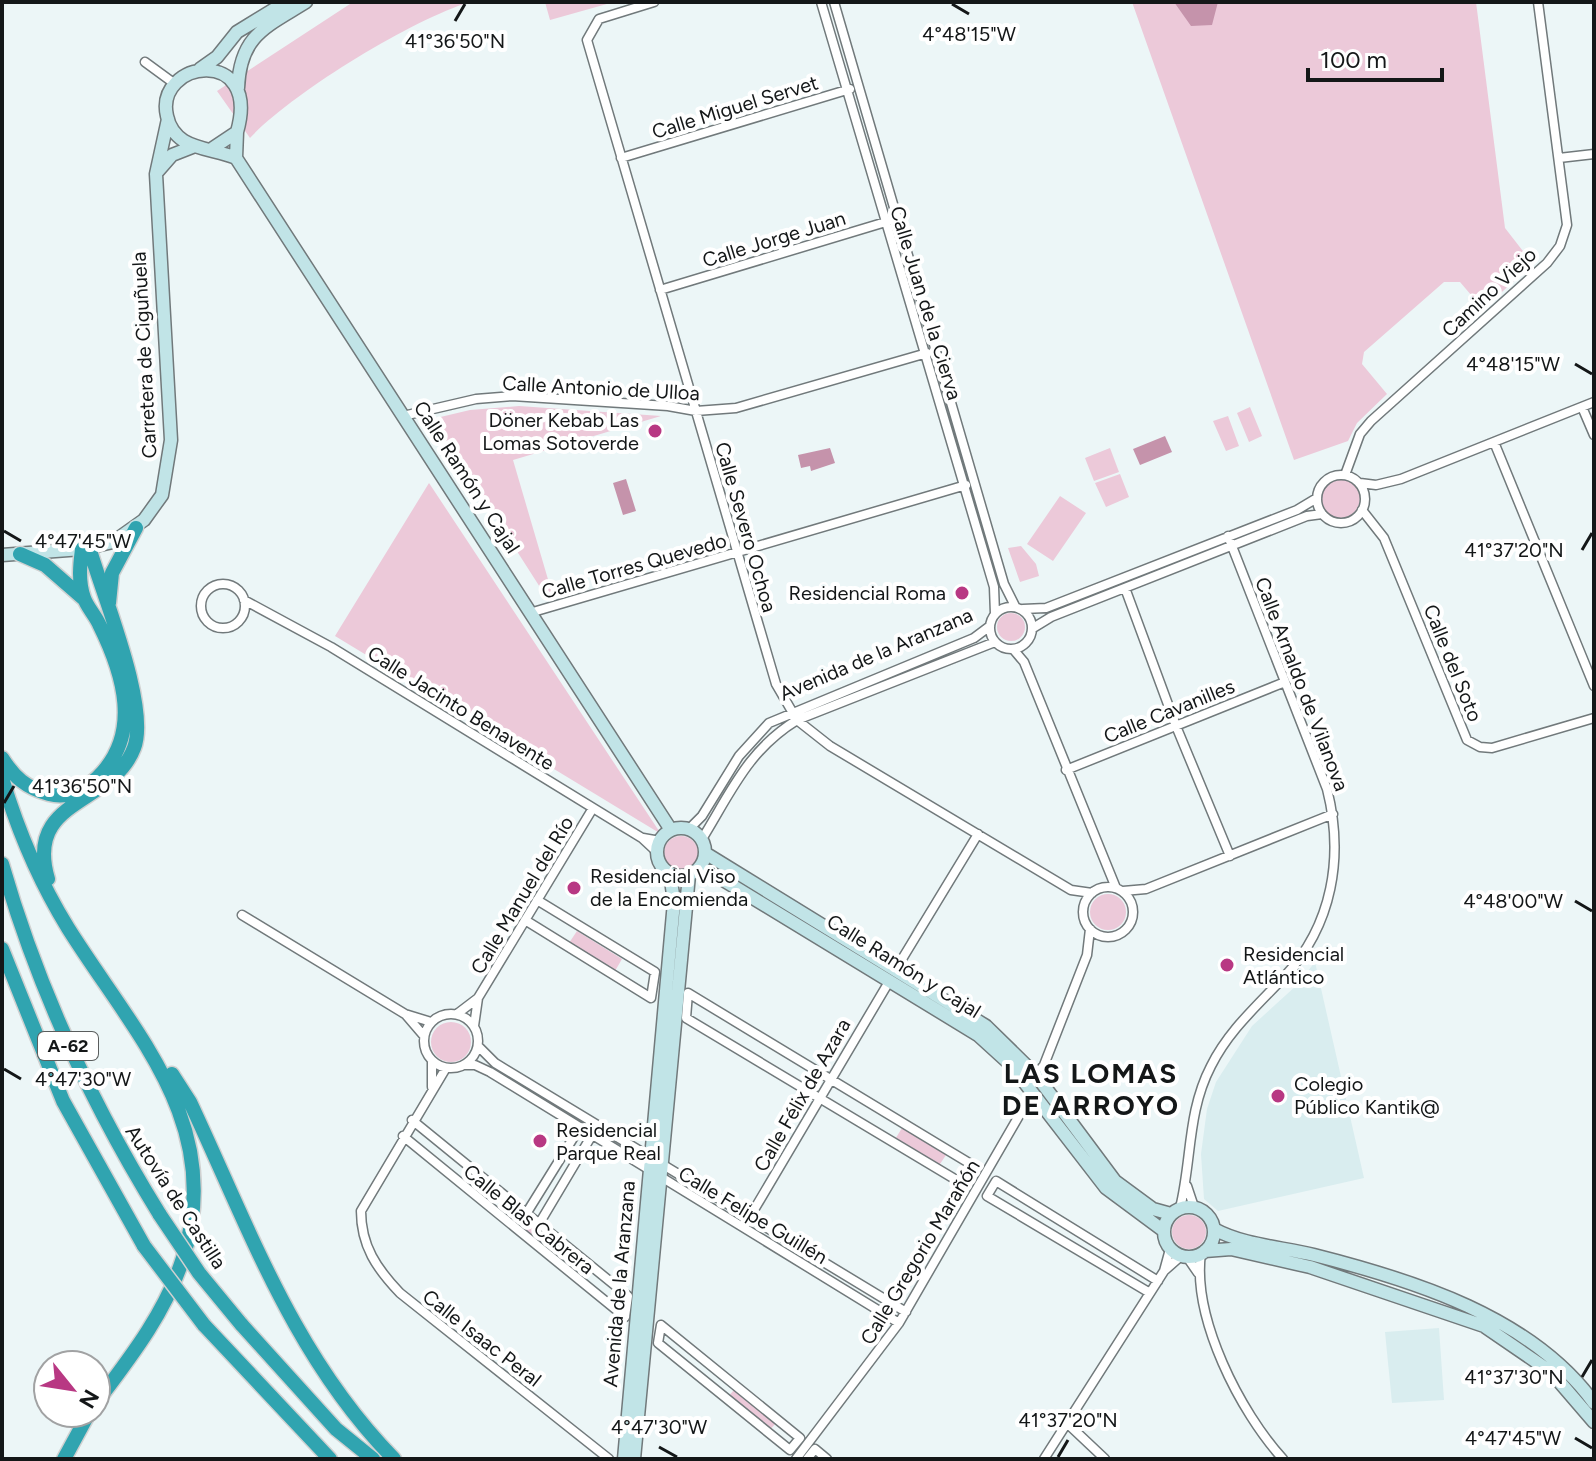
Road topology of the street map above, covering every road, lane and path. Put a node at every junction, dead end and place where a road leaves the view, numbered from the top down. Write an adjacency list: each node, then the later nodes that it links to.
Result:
1 (286, 2): 8 (street)
2 (306, 2): 11 (street)
3 (654, 2): 19 (street, Calle Severo Ochoa)
4 (821, 2): 12 (street, Calle Juan de la Cierva)
5 (834, 2): 10 (street, Calle Juan de la Cierva)
6 (1538, 2): 20 (street, Camino Viejo)
7 (145, 62): 9 (street)
8 (200, 69): 9 (street); 11 (street)
9 (175, 84): 13 (street)
10 (858, 86): 12 (street, Calle Miguel Servet); 22 (street, Calle Juan de la Cierva)
11 (238, 88): 14 (street)
12 (847, 90): 19 (street, Calle Miguel Servet); 23 (street, Calle Juan de la Cierva)
13 (168, 119): 15 (street); 21 (street, Carretera de Ciguñuela)
14 (237, 132): 16 (street); 18 (street)
15 (195, 146): 16 (street); 21 (street)
16 (213, 148): 18 (street)
17 (1594, 154): 20 (street)
18 (236, 158): 30 (street, Calle Ramón y Cajal)
19 (621, 158): 24 (street, Calle Severo Ochoa)
20 (1559, 158): 33 (street, Camino Viejo)
21 (156, 174): 42 (street, Carretera de Ciguñuela)
22 (897, 219): 23 (street, Calle Jorge Juan); 25 (street, Calle Juan de la Cierva)
23 (885, 223): 24 (street, Calle Jorge Juan); 26 (street, Calle Juan de la Cierva)
24 (660, 290): 29 (street, Calle Severo Ochoa)
25 (936, 351): 26 (street, Calle Antonio de Ulloa); 34 (street, Calle Juan de la Cierva)
26 (925, 354): 29 (street, Calle Antonio de Ulloa); 36 (street, Calle Juan de la Cierva)
27 (1594, 402): 28 (street)
28 (1582, 407): 31 (street); 32 (street)
29 (696, 411): 30 (street, Calle Antonio de Ulloa); 46 (street, Calle Severo Ochoa)
30 (403, 416): 55 (street, Calle Ramón y Cajal)
31 (1594, 435)
32 (1494, 442): 37 (street); 65 (street)
33 (1345, 475): 35 (street); 39 (street)
34 (974, 482): 36 (street, Calle Torres Quevedo); 53 (street, Calle Juan de la Cierva)
35 (1360, 483): 37 (street); 38 (street)
36 (964, 485): 46 (street, Calle Torres Quevedo); 56 (street, Calle Juan de la Cierva)
37 (1376, 485): 38 (street)
38 (1364, 494): 41 (street)
39 (1317, 498): 40 (street); 43 (street)
40 (1322, 514): 41 (street); 44 (street)
41 (1359, 514): 67 (street, Calle del Soto)
42 (136, 528): 45 (street, Carretera de Ciguñuela); 57 (highway)
43 (1228, 536): 44 (street, Calle Arnaldo de Vilanova); 53 (street)
44 (1231, 546): 49 (street); 64 (street, Calle Arnaldo de Vilanova)
45 (86, 548): 47 (street, Carretera de Ciguñuela); 50 (highway); 57 (highway)
46 (737, 553): 55 (street, Calle Torres Quevedo); 66 (street, Calle Severo Ochoa)
47 (20, 554): 48 (street, Carretera de Ciguñuela); 50 (highway)
48 (2, 555)
49 (1125, 588): 59 (street); 69 (street)
50 (84, 599): 70 (highway)
51 (244, 600): 52 (street, Calle Jacinto Benavente); 54 (street); 54 (street)
52 (262, 607): 54 (street); 73 (street, Calle Jacinto Benavente)
53 (1019, 608): 56 (street); 59 (street)
54 (244, 611)
55 (533, 612): 75 (street, Calle Ramón y Cajal)
56 (995, 614): 58 (street)
57 (109, 616): 91 (highway)
58 (990, 626): 60 (street); 66 (street, Avenida de la Aranzana)
59 (1033, 628): 61 (street)
60 (995, 642): 62 (street); 68 (street, Avenida de la Aranzana)
61 (1024, 645): 62 (street); 63 (street)
62 (1013, 649): 63 (street)
63 (1024, 662): 71 (street)
64 (1285, 682): 69 (street, Calle Cavanilles); 74 (street, Calle Arnaldo de Vilanova)
65 (1594, 686)
66 (790, 711): 68 (street, Calle Severo Ochoa); 75 (street, Avenida de la Aranzana)
67 (1594, 718)
68 (797, 720): 76 (street, Calle Severo Ochoa); 77 (street, Avenida de la Aranzana)
69 (1176, 726): 71 (street, Calle Cavanilles); 80 (street)
70 (2, 758)
71 (1066, 770): 82 (street)
72 (2, 778): 91 (highway)
73 (593, 808): 78 (street, Calle Jacinto Benavente); 90 (street, Calle Manuel del Río)
74 (1333, 814): 80 (street); 126 (street, Calle Arnaldo de Vilanova)
75 (680, 829): 77 (street); 78 (street)
76 (978, 834): 87 (street, Calle Severo Ochoa); 100 (street, Calle Félix de Azara)
77 (702, 839): 79 (street)
78 (658, 847): 84 (street)
79 (705, 853): 83 (street); 100 (street, Calle Ramón y Cajal)
80 (1230, 856): 86 (street)
81 (2, 864): 151 (highway, Autovía de Castilla / A-62, bridge)
82 (1104, 865): 85 (street); 88 (street)
83 (693, 872): 84 (street); 100 (street, Calle Ramón y Cajal); 103 (street, Avenida de la Aranzana)
84 (670, 873): 103 (street, Avenida de la Aranzana)
85 (1102, 887): 88 (street); 89 (street)
86 (1146, 889): 88 (street); 92 (street)
87 (1071, 890): 89 (street, Calle Severo Ochoa); 93 (street, Calle Severo Ochoa)
88 (1119, 890): 92 (street)
89 (1092, 893): 93 (street)
90 (537, 900): 95 (street, Calle Manuel del Río); 101 (street)
91 (55, 907): 104 (highway)
92 (1133, 908): 97 (street)
93 (1083, 909): 96 (street)
94 (242, 915): 105 (street)
95 (525, 920): 101 (street); 102 (street, Calle Manuel del Río)
96 (1090, 929): 97 (street); 99 (street)
97 (1107, 937): 99 (street)
98 (2, 949): 150 (highway, A-62, bridge)
99 (1087, 955): 114 (street)
100 (893, 974): 114 (street, Calle Ramón y Cajal); 115 (street, Calle Félix de Azara); 117 (street, Calle Ramón y Cajal)
101 (653, 985): 103 (street)
102 (478, 998): 106 (street, Calle Manuel del Río); 108 (street, Calle Manuel del Río)
103 (676, 999): 115 (street); 118 (street); 123 (street, Avenida de la Aranzana)
104 (126, 1012): 143 (highway); 152 (highway)
105 (405, 1014): 107 (street); 109 (street)
106 (457, 1014): 107 (street); 108 (street)
107 (431, 1022): 109 (street)
108 (474, 1026): 110 (street)
109 (424, 1036): 111 (street)
110 (478, 1046): 112 (street); 123 (street, Calle Felipe Guillén)
111 (432, 1061): 113 (street); 116 (street)
112 (464, 1065): 113 (street); 120 (street, Calle Felipe Guillén)
113 (446, 1068): 116 (street)
114 (1036, 1075): 129 (street, Calle Ramón y Cajal)
115 (830, 1080): 118 (street, Calle Félix de Azara); 124 (street)
116 (432, 1087): 119 (street)
117 (1035, 1095): 125 (street, Calle Gregorio Marañón); 135 (street, Calle Ramón y Cajal)
118 (820, 1097): 124 (street); 131 (street, Calle Félix de Azara)
119 (412, 1120): 122 (street); 130 (street, Calle Blas Cabrera)
120 (580, 1127): 121 (street, Calle Felipe Guillén); 130 (street)
121 (592, 1135): 123 (street, Calle Felipe Guillén); 132 (street)
122 (403, 1136): 132 (street, Calle Blas Cabrera); 153 (street, Calle Isaac Peral)
123 (655, 1167): 131 (street, Calle Felipe Guillén); 133 (street, Calle Felipe Guillén); 154 (street, Avenida de la Aranzana); 155 (street, Avenida de la Aranzana)
124 (967, 1177): 125 (street)
125 (980, 1184): 127 (street); 141 (street, Calle Gregorio Marañón)
126 (1186, 1185): 128 (street, Calle Arnaldo de Vilanova); 129 (street, Calle Arnaldo de Vilanova)
127 (990, 1190): 139 (street); 140 (street)
128 (1194, 1207): 129 (street); 134 (street)
129 (1176, 1211): 135 (street)
130 (526, 1214): 132 (street, Calle Blas Cabrera)
131 (750, 1217): 133 (street, Calle Félix de Azara); 141 (street, Calle Felipe Guillén)
132 (539, 1224)
133 (743, 1227): 142 (street, Calle Felipe Guillén)
134 (1214, 1229): 136 (street); 144 (street)
135 (1164, 1231): 137 (street)
136 (1203, 1252): 137 (street); 138 (street); 145 (street)
137 (1180, 1254): 138 (street); 139 (street)
138 (1199, 1274): 161 (street)
139 (1158, 1281): 140 (street)
140 (1150, 1293): 146 (street)
141 (906, 1312): 142 (street, Calle Gregorio Marañón)
142 (899, 1323): 156 (street, Calle Gregorio Marañón)
143 (112, 1382)
144 (1594, 1403)
145 (1594, 1422)
146 (1069, 1425): 159 (street); 160 (street)
147 (80, 1429): 149 (highway)
148 (790, 1450): 148 (street)
149 (64, 1459)
150 (330, 1459)
151 (373, 1459)
152 (394, 1459)
153 (609, 1459)
154 (624, 1459)
155 (634, 1459)
156 (796, 1459)
157 (807, 1459): 158 (street)
158 (827, 1459)
159 (1044, 1459)
160 (1105, 1459)
161 (1283, 1459)

